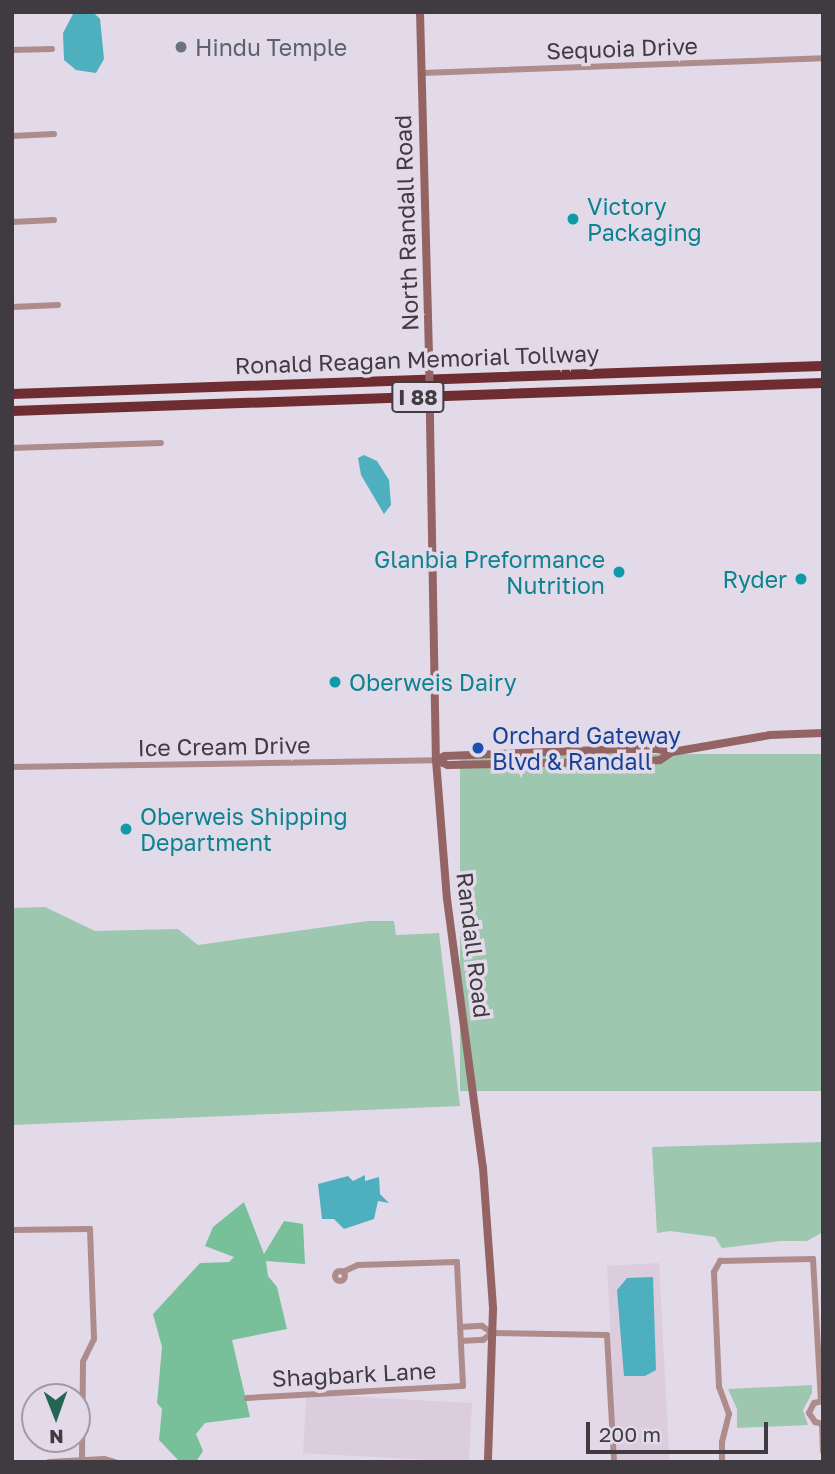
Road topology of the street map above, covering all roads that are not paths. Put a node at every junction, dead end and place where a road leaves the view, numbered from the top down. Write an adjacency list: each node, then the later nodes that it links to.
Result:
1 (420, 12): 5 (main road, North Randall Road)
2 (52, 48): 3 (street)
3 (12, 50)
4 (823, 58): 5 (street, Sequoia Drive)
5 (422, 73): 16 (main road, North Randall Road, bridge)
6 (54, 134): 7 (street)
7 (12, 136)
8 (54, 220): 9 (street)
9 (12, 222)
10 (58, 305): 11 (street)
11 (12, 307)
12 (823, 366): 14 (highway, Ronald Reagan Memorial Tollway / I 88)
13 (823, 383): 15 (highway, Ronald Reagan Memorial Tollway / I 88)
14 (12, 394)
15 (12, 411)
16 (431, 432): 20 (main road, Randall Road)
17 (161, 443): 18 (street)
18 (12, 448)
19 (823, 733): 20 (main road)
20 (436, 760): 21 (street, Ice Cream Drive); 25 (main road, Randall Road)
21 (12, 767)
22 (12, 1230): 31 (street)
23 (342, 1272): 24 (street)
24 (460, 1327): 25 (street); 26 (street)
25 (492, 1333): 26 (street); 34 (main road, Randall Road); 35 (street)
26 (461, 1341): 27 (street, Shagbark Lane)
27 (247, 1398)
28 (822, 1400): 29 (street); 36 (street)
29 (822, 1424): 30 (street)
30 (823, 1451)
31 (82, 1461): 32 (street); 33 (street)
32 (49, 1462)
33 (115, 1462)
34 (488, 1462)
35 (614, 1462)
36 (722, 1462)

